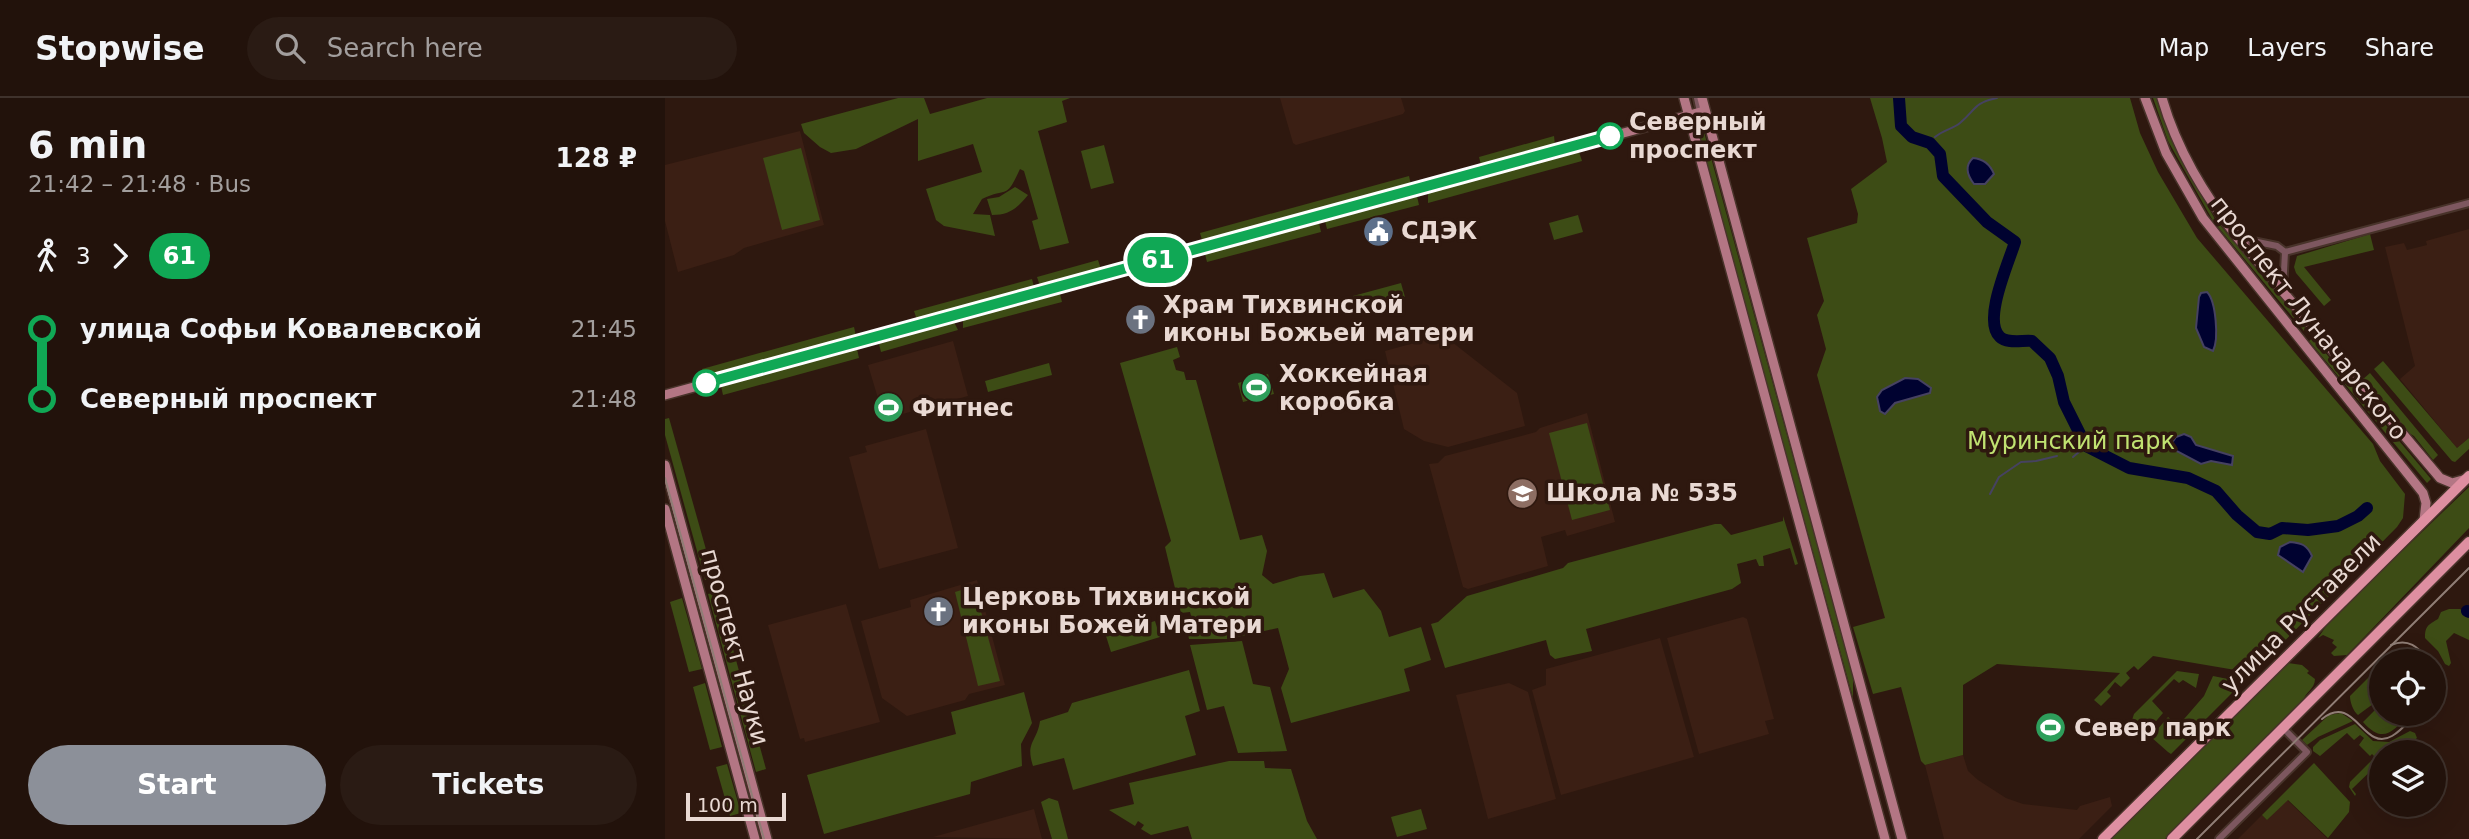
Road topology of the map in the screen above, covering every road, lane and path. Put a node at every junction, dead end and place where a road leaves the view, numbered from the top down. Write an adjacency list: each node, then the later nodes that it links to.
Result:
1 (1684, 98): 6 (main road)
2 (1699, 98): 5 (main road)
3 (2145, 98): 12 (main road, проспект Луначарского)
4 (2162, 98): 8 (main road, проспект Луначарского)
5 (1702, 111): 6 (main road); 19 (main road)
6 (1689, 115): 13 (main road); 20 (main road)
7 (2469, 203): 9 (street)
8 (2237, 237): 9 (street); 10 (main road, проспект Луначарского)
9 (2285, 252): 10 (street)
10 (2283, 293): 11 (main road, проспект Луначарского)
11 (2315, 330): 12 (main road); 15 (main road, проспект Луначарского)
12 (2300, 339): 17 (main road, проспект Луначарского)
13 (665, 394)
14 (665, 465): 23 (main road, проспект Науки)
15 (2467, 477): 17 (main road, улица Руставели)
16 (665, 509): 22 (main road, проспект Науки)
17 (2424, 520): 26 (main road, улица Руставели)
18 (2469, 542): 21 (main road)
19 (1865, 701): 20 (main road); 25 (main road)
20 (1849, 705): 24 (main road)
21 (2283, 728): 27 (main road); 28 (street)
22 (755, 839)
23 (767, 839)
24 (1885, 839)
25 (1902, 839)
26 (2103, 839)
27 (2172, 839)
28 (2219, 839)

